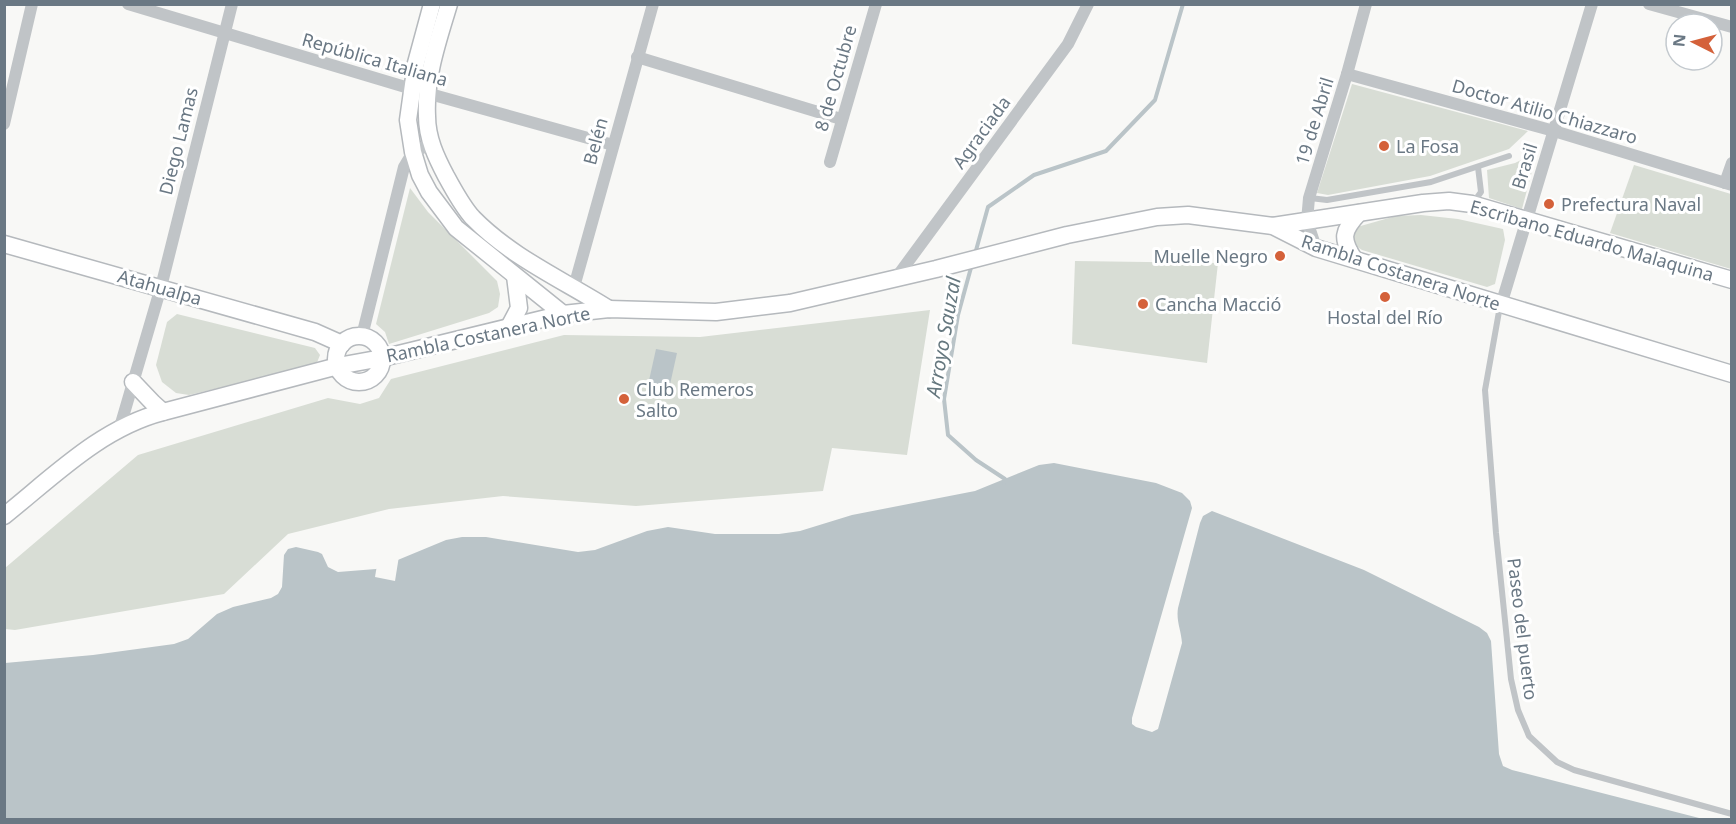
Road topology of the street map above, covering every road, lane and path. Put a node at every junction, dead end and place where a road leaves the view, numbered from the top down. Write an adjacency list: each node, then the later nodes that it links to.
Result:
1 (32, 4): 18 (street)
2 (128, 4): 13 (street, República Italiana)
3 (232, 4): 13 (street, Diego Lamas)
4 (432, 4): 16 (street)
5 (449, 4): 16 (street)
6 (653, 4): 14 (street, Belén)
7 (876, 4): 17 (street, 8 de Octubre)
8 (1088, 4): 38 (street, Agraciada)
9 (1366, 4): 15 (street, 19 de Abril)
10 (1592, 4): 19 (street, Brasil)
11 (1649, 4): 12 (street)
12 (1731, 27)
13 (223, 33): 16 (street, República Italiana); 40 (street, Diego Lamas)
14 (637, 57): 17 (street); 21 (street, Belén)
15 (1347, 74): 19 (street, Doctor Atilio Chiazzaro); 28 (street, 19 de Abril)
16 (420, 91): 20 (street); 21 (street, República Italiana); 22 (street)
17 (842, 119): 24 (street, 8 de Octubre)
18 (4, 124)
19 (1554, 131): 27 (street, Doctor Atilio Chiazzaro); 31 (street, Brasil)
20 (431, 144): 22 (street); 41 (street)
21 (613, 145): 41 (street, Belén)
22 (413, 152): 37 (street); 48 (street)
23 (1509, 156): 26 (lane)
24 (830, 162)
25 (1731, 162): 27 (street)
26 (1478, 167): 28 (lane); 29 (lane)
27 (1728, 184)
28 (1309, 198): 32 (street, 19 de Abril)
29 (1472, 204): 30 (street, Escribano Eduardo Malaquina); 31 (street, Escribano Eduardo Malaquina)
30 (1359, 213): 32 (street, Escribano Eduardo Malaquina); 36 (street)
31 (1526, 220): 39 (street, Escribano Eduardo Malaquina); 43 (street, Brasil)
32 (1307, 221): 33 (street, Escribano Eduardo Malaquina); 35 (street, 19 de Abril)
33 (1273, 226): 35 (street, Rambla Costanera Norte); 38 (street, Rambla Costanera Norte)
34 (4, 244): 40 (street, Atahualpa)
35 (1316, 248): 36 (street, Rambla Costanera Norte)
36 (1354, 260): 43 (street, Rambla Costanera Norte)
37 (515, 276): 42 (street); 47 (street)
38 (896, 278): 44 (street, Rambla Costanera Norte)
39 (1731, 280)
40 (161, 287): 49 (street, Atahualpa); 53 (street, Diego Lamas)
41 (574, 287): 42 (street); 44 (street)
42 (541, 298): 45 (street); 46 (street)
43 (1501, 304): 52 (street, Rambla Costanera Norte); 57 (lane, Paseo del puerto)
44 (609, 309): 45 (street, Rambla Costanera Norte)
45 (563, 314): 46 (street, Rambla Costanera Norte)
46 (528, 322): 47 (street, Rambla Costanera Norte)
47 (509, 327): 50 (street, Rambla Costanera Norte)
48 (362, 336): 49 (street); 50 (street)
49 (342, 344): 51 (street)
50 (382, 358): 51 (street)
51 (338, 366): 54 (street)
52 (1731, 374)
53 (133, 382): 54 (street); 55 (street, Diego Lamas)
54 (164, 411): 55 (street)
55 (120, 427): 56 (street)
56 (4, 516)
57 (1731, 814)

